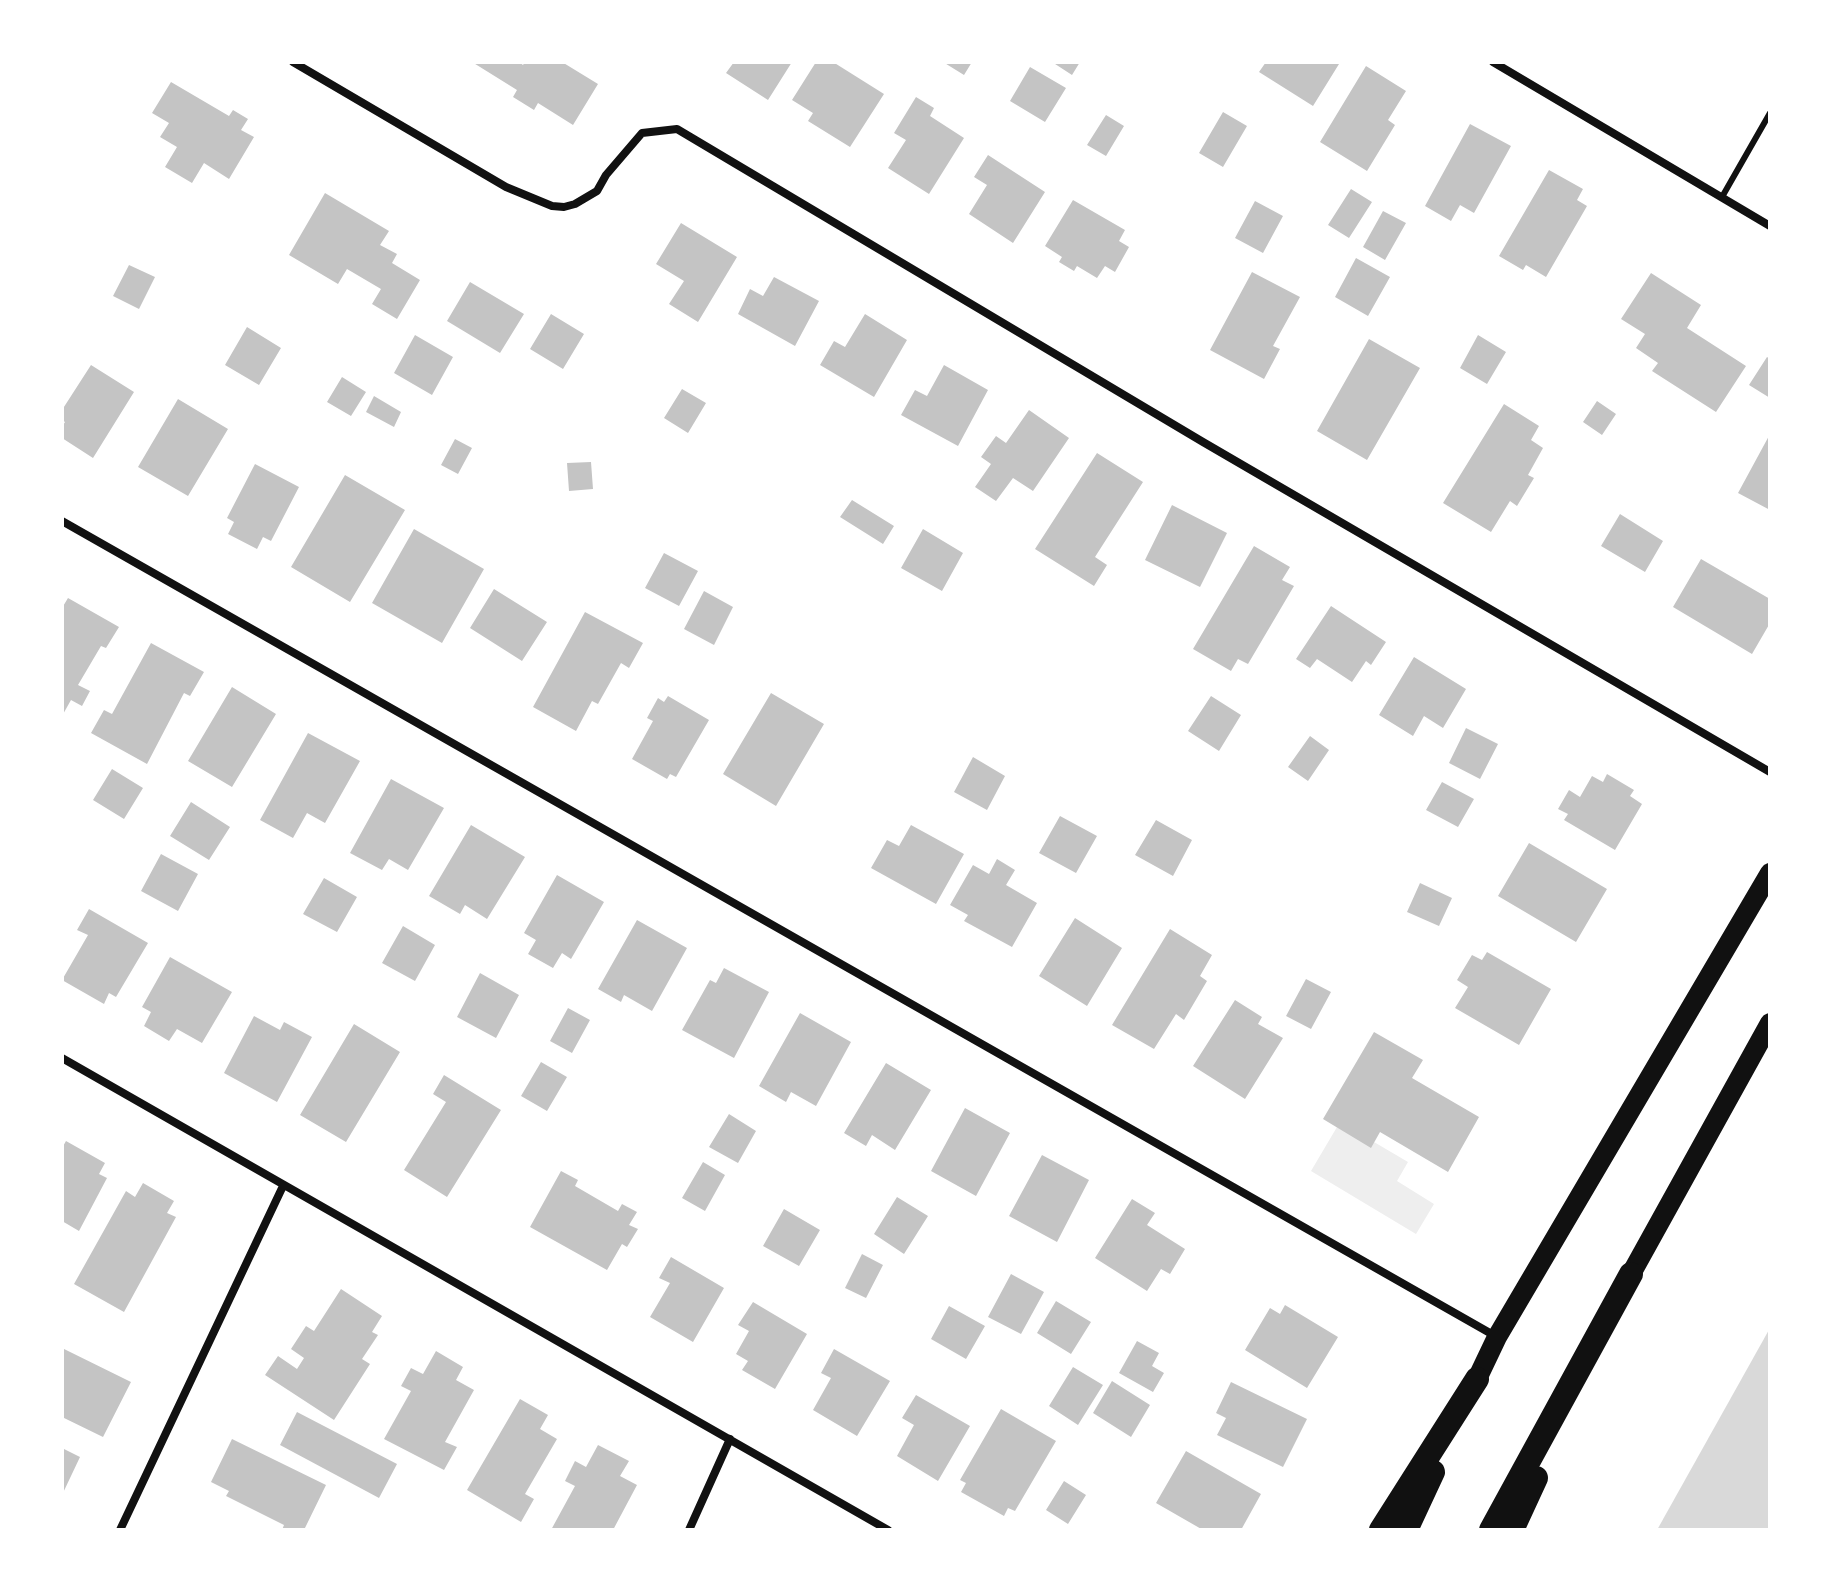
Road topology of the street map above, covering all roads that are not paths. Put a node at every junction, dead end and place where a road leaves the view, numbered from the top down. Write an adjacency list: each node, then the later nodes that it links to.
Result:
1 (293, 62): 7 (street)
2 (1493, 62): 4 (street)
3 (1770, 113): 4 (lane)
4 (1722, 197): 5 (street)
5 (1770, 226)
6 (62, 521): 13 (street)
7 (1770, 772)
8 (1770, 873): 13 (main road)
9 (1770, 1023): 12 (main road)
10 (62, 1058): 11 (street)
11 (283, 1186): 15 (street); 16 (street)
12 (1631, 1274): 21 (highway); 22 (highway)
13 (1497, 1337): 14 (main road)
14 (1477, 1379): 19 (highway); 20 (highway)
15 (730, 1439): 17 (street); 18 (street)
16 (120, 1530)
17 (689, 1530)
18 (888, 1530)
19 (1381, 1530)
20 (1406, 1530)
21 (1491, 1530)
22 (1512, 1530)

